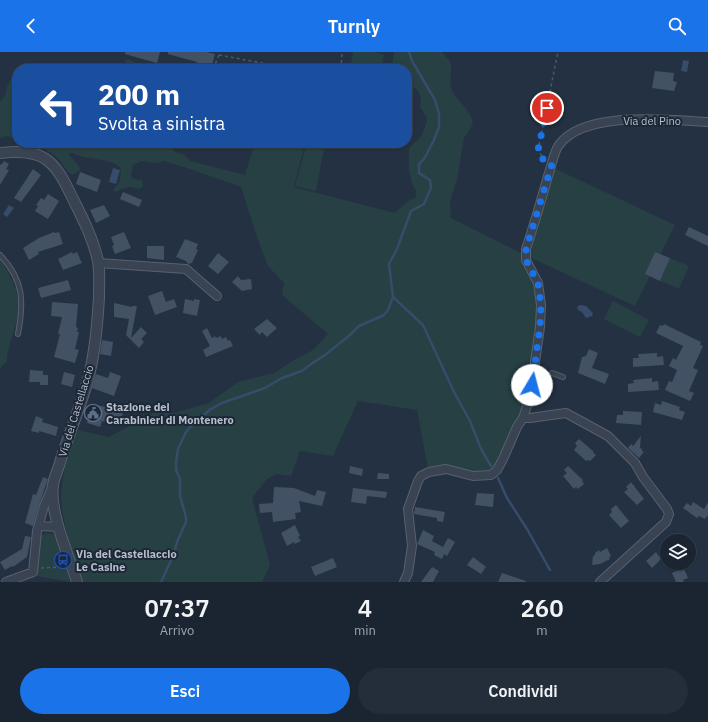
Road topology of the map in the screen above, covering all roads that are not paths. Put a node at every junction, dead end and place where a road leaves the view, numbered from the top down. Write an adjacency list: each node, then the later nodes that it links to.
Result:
1 (708, 122): 9 (street, Via del Pino)
2 (0, 153): 4 (street, Via del Castellaccio)
3 (0, 255): 6 (lane)
4 (98, 263): 5 (street); 10 (street, Via del Castellaccio)
5 (217, 296)
6 (18, 334)
7 (552, 373): 8 (lane)
8 (563, 377)
9 (523, 418): 15 (street, Via del Pino); 16 (street)
10 (49, 504): 11 (street); 12 (street, Via del Castellaccio)
11 (39, 526): 12 (street); 13 (street)
12 (59, 527): 14 (street, Via del Castellaccio)
13 (6, 582)
14 (77, 582)
15 (404, 582)
16 (600, 582)

